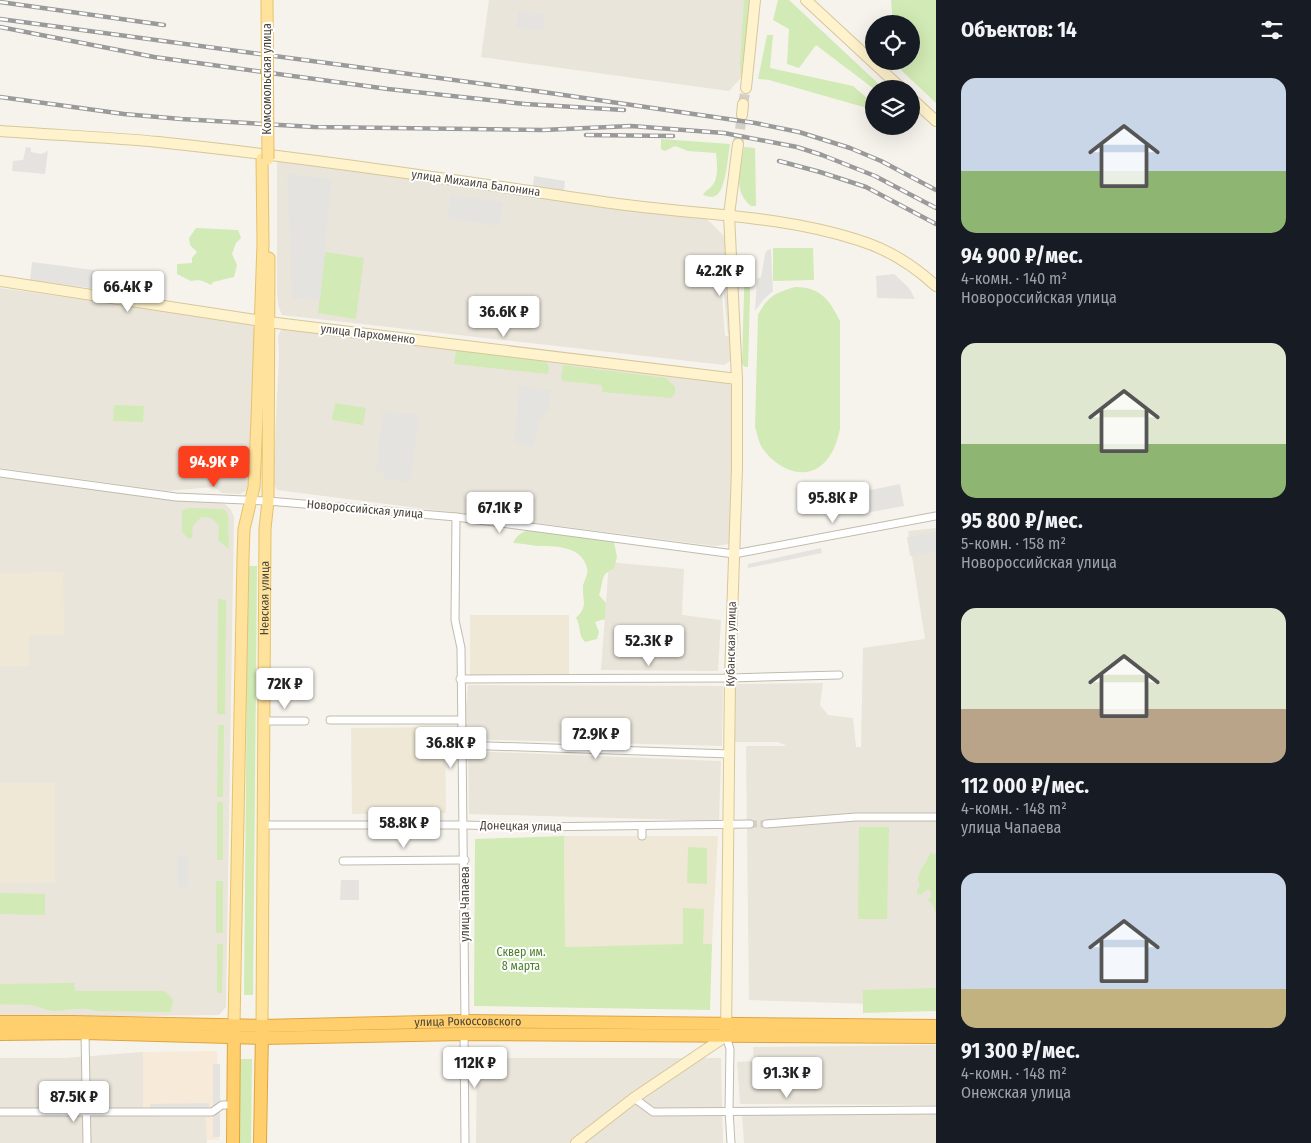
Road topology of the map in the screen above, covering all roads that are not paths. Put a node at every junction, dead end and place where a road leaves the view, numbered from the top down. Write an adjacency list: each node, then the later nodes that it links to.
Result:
1 (260, 0): 11 (main road, Комсомольская улица)
2 (267, 0): 11 (main road, Комсомольская улица, bridge)
3 (755, 0): 6 (street)
4 (806, 0): 5 (street)
5 (892, 80)
6 (746, 88)
7 (920, 106): 8 (street)
8 (936, 121)
9 (0, 131): 12 (street, улица Михаила Балонина)
10 (738, 144): 12 (street, Кубанская улица)
11 (265, 159): 15 (main road, Невская улица)
12 (729, 215): 14 (street, улица Михаила Балонина); 16 (street, Кубанская улица)
13 (0, 282): 15 (street, улица Пархоменко)
14 (936, 286)
15 (264, 321): 16 (street, улица Пархоменко); 18 (main road, Невская улица); 19 (main road, Невская улица)
16 (737, 379): 22 (street, Кубанская улица)
17 (0, 473): 18 (street, Новороссийская улица)
18 (252, 501): 19 (street, Новороссийская улица); 24 (main road, Невская улица)
19 (268, 501): 21 (street, Новороссийская улица); 23 (main road, Невская улица)
20 (936, 516): 22 (street, Новороссийская улица)
21 (456, 517): 22 (street, Новороссийская улица); 27 (street, улица Чапаева)
22 (734, 554): 26 (street, Кубанская улица)
23 (265, 557): 24 (main road); 30 (main road, Невская улица)
24 (243, 558): 49 (main road, Невская улица)
25 (839, 675): 26 (street)
26 (730, 678): 27 (street); 33 (street, Кубанская улица)
27 (460, 679): 29 (street, улица Чапаева)
28 (330, 720): 29 (street)
29 (461, 720): 32 (street, улица Чапаева)
30 (264, 721): 31 (street); 35 (main road, Невская улица)
31 (305, 721)
32 (461, 745): 33 (street); 36 (street, улица Чапаева)
33 (730, 754): 40 (street, Кубанская улица)
34 (936, 817): 38 (street)
35 (262, 824): 36 (street, Донецкая улица); 50 (main road, Невская улица)
36 (464, 824): 39 (street, Донецкая улица); 42 (street, улица Чапаева)
37 (750, 824): 40 (street, Донецкая улица)
38 (766, 824)
39 (642, 826): 40 (street, Донецкая улица); 41 (street)
40 (728, 826): 47 (street, Кубанская улица)
41 (642, 836)
42 (465, 860): 43 (street); 44 (street, улица Чапаева)
43 (343, 861)
44 (465, 1021): 47 (highway, улица Рокоссовского); 50 (highway, улица Рокоссовского)
45 (0, 1022): 49 (highway, улица Рокоссовского)
46 (936, 1026): 47 (highway, улица Рокоссовского)
47 (726, 1029): 52 (highway, улица Рокоссовского); 53 (highway, улица Рокоссовского); 54 (street); 56 (street, Кубанская улица)
48 (84, 1032): 49 (highway, улица Рокоссовского); 51 (highway, улица Рокоссовского); 59 (street)
49 (234, 1032): 50 (highway, улица Рокоссовского); 55 (highway)
50 (262, 1032): 52 (highway, улица Рокоссовского); 62 (highway)
51 (0, 1034)
52 (464, 1034): 63 (street)
53 (936, 1037)
54 (634, 1098): 56 (street); 64 (street)
55 (233, 1105): 59 (street); 61 (highway)
56 (729, 1110): 57 (street); 65 (street, Кубанская улица)
57 (936, 1110)
58 (0, 1112): 59 (street)
59 (86, 1112): 60 (street)
60 (87, 1143)
61 (233, 1143)
62 (260, 1143)
63 (465, 1143)
64 (576, 1143)
65 (732, 1143)

